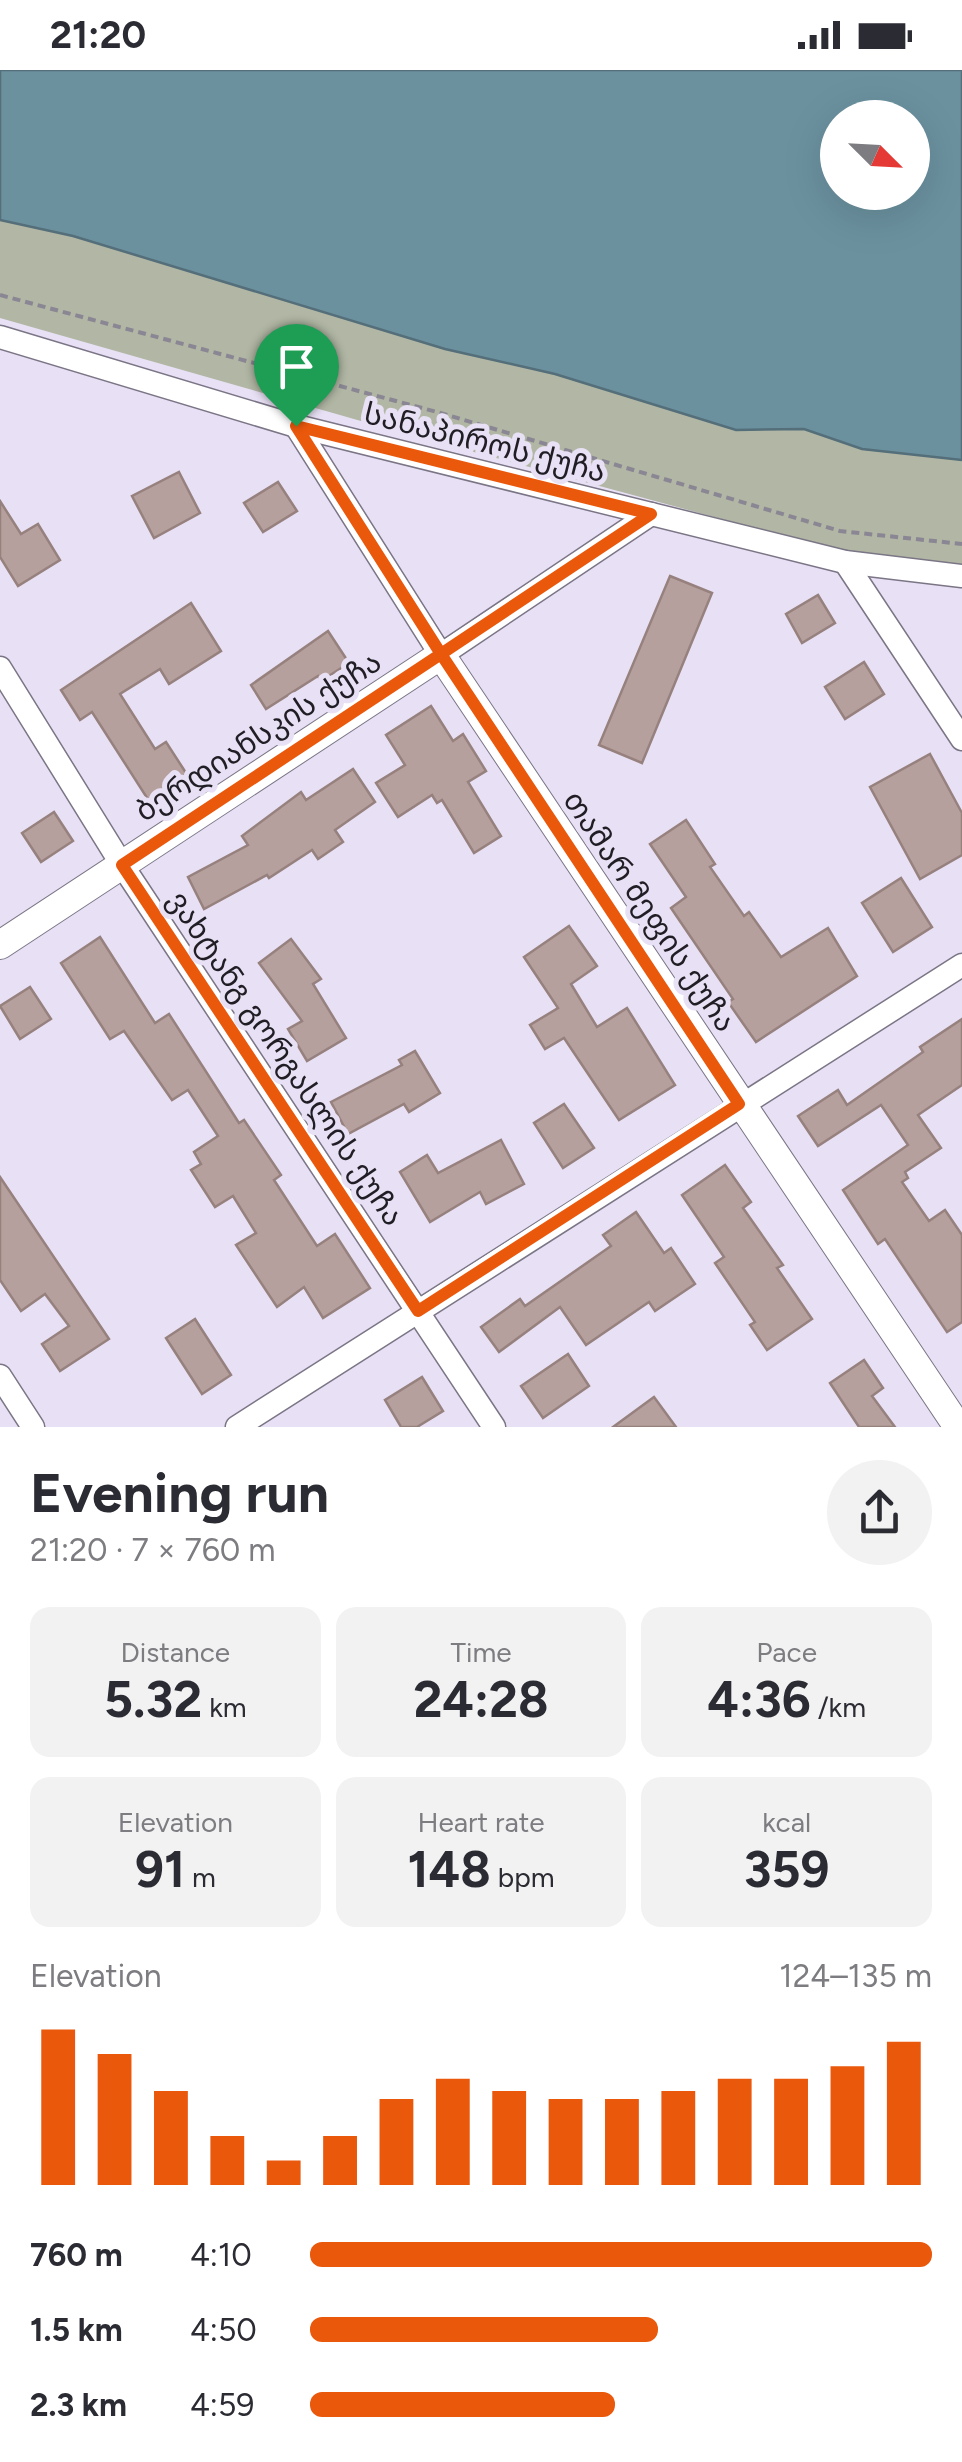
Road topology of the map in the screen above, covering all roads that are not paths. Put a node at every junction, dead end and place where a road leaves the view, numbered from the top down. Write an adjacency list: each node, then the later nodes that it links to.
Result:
1 (0, 337): 2 (street, სანაპიროს ქუჩა)
2 (296, 426): 3 (street, სანაპიროს ქუჩა); 6 (street, თამარ მეფის ქუჩა)
3 (651, 514): 4 (street, სანაპიროს ქუჩა); 6 (street, ბერდიანსკის ქუჩა)
4 (844, 562): 5 (street, სანაპიროს ქუჩა); 8 (street)
5 (962, 576)
6 (441, 654): 9 (street, ბერდიანსკის ქუჩა); 12 (street, თამარ მეფის ქუჩა)
7 (0, 668): 9 (street, ვახტანგ გორგასლის ქუჩა)
8 (962, 739)
9 (122, 865): 10 (street, ბერდიანსკის ქუჩა); 13 (street, ვახტანგ გორგასლის ქუჩა)
10 (0, 945)
11 (962, 965): 12 (street)
12 (739, 1104): 13 (street); 18 (street, თამარ მეფის ქუჩა)
13 (418, 1311): 16 (street); 17 (street, ვახტანგ გორგასლის ქუჩა)
14 (0, 1376): 15 (street)
15 (32, 1427)
16 (237, 1427)
17 (494, 1427)
18 (958, 1427)

